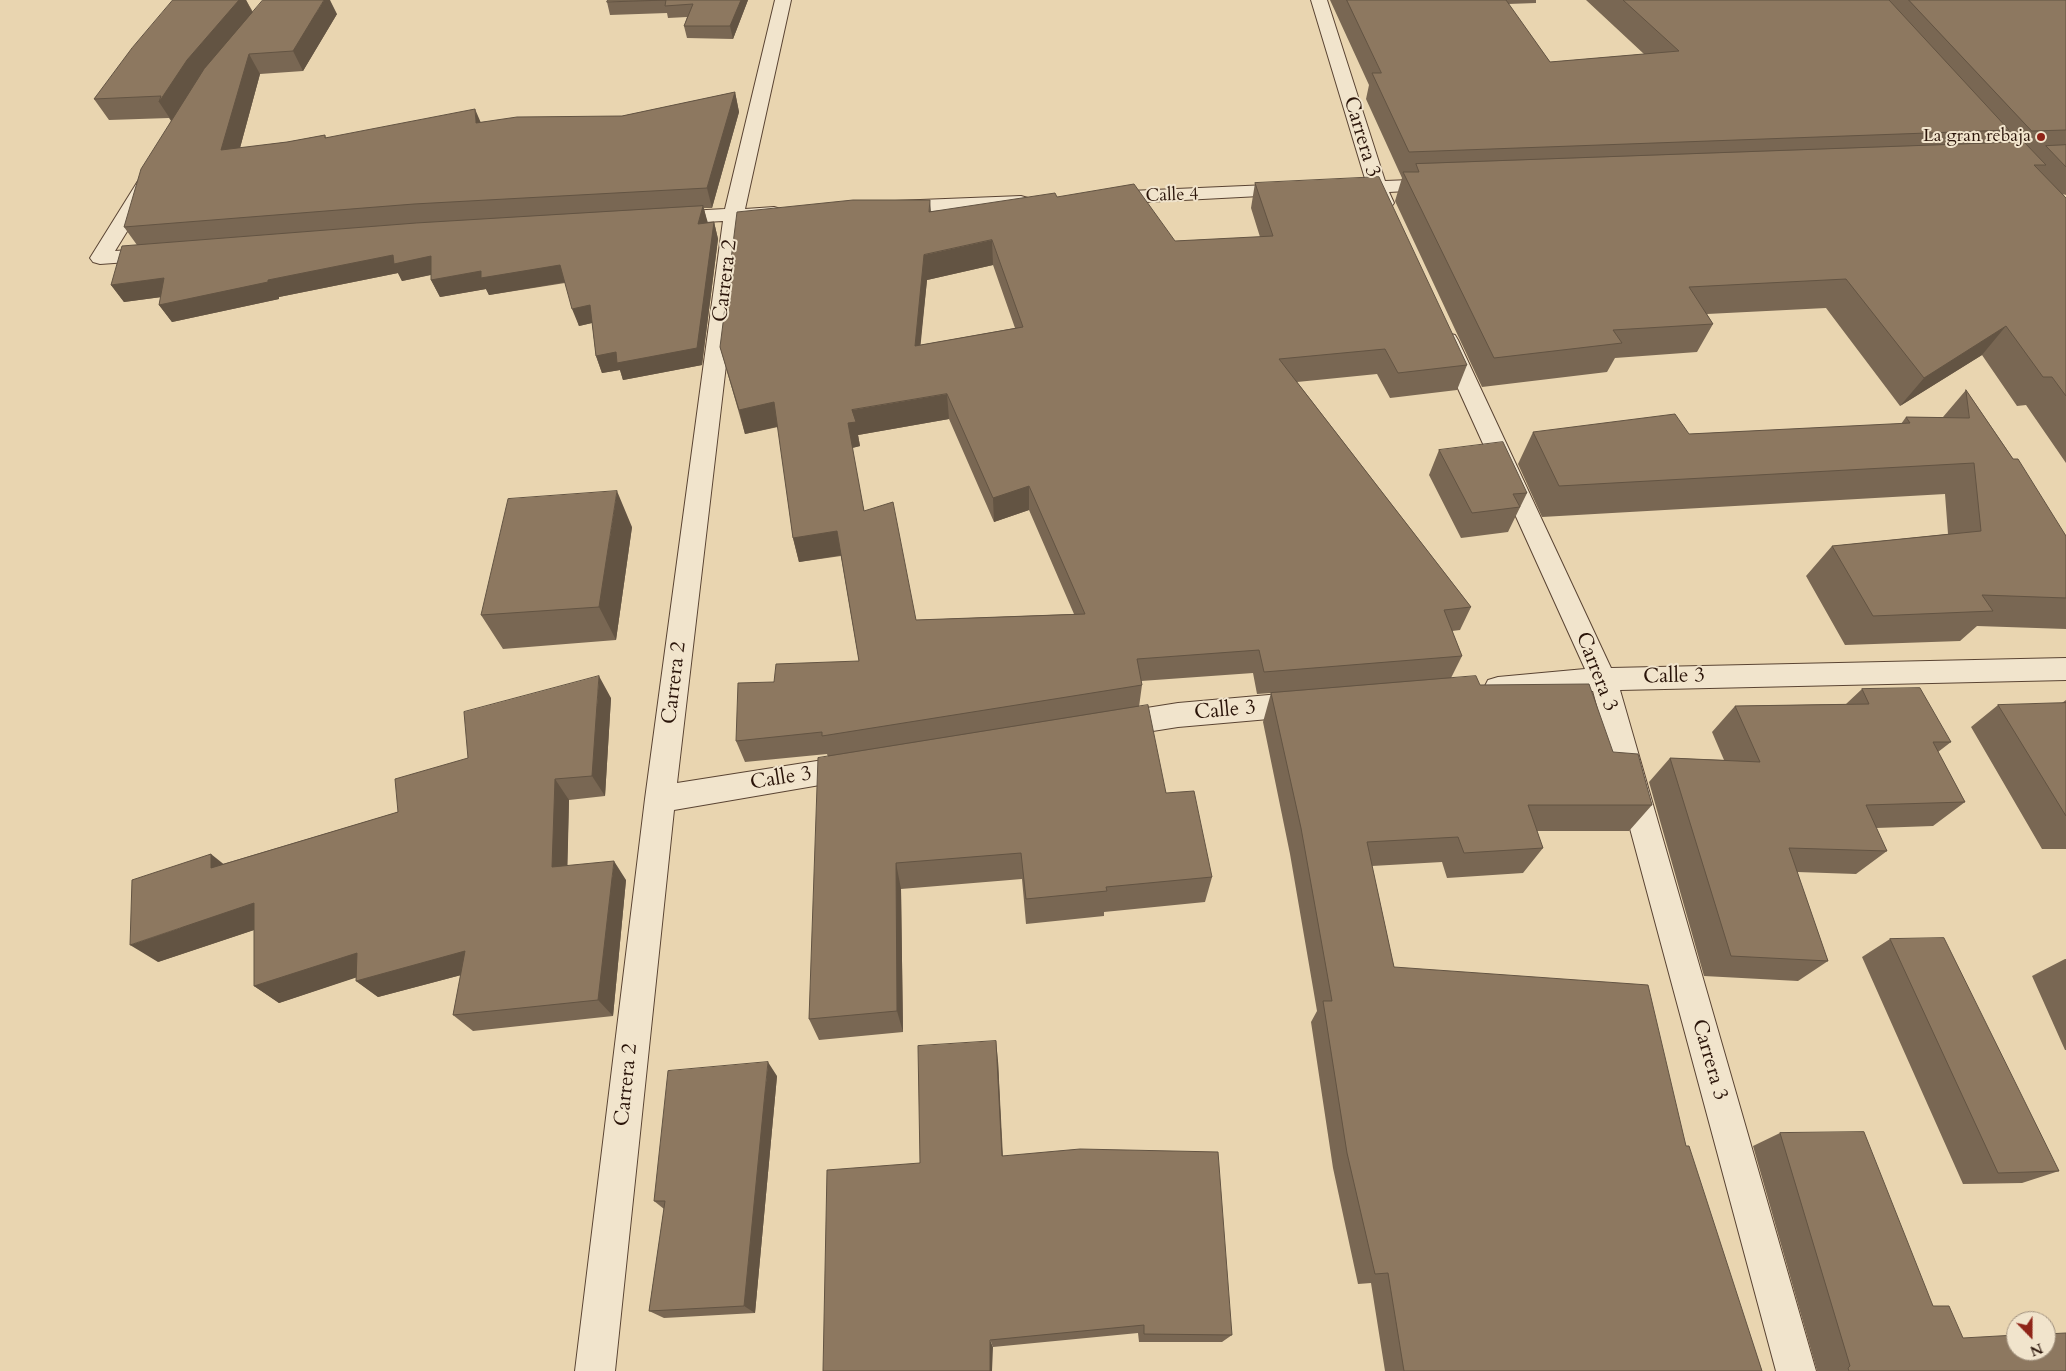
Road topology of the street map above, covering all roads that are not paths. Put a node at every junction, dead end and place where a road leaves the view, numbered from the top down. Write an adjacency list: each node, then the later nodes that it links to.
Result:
1 (783, 0): 12 (street, Carrera 2)
2 (1319, 0): 5 (street, Carrera 3)
3 (156, 168): 15 (street)
4 (1456, 184): 5 (street)
5 (1376, 187): 6 (street); 14 (street, Carrera 3)
6 (1327, 189)
7 (1307, 190): 8 (street, Calle 4)
8 (1090, 199)
9 (1041, 201): 10 (street)
10 (873, 208)
11 (794, 212): 12 (street)
12 (734, 214): 13 (street); 23 (street, Carrera 2)
13 (647, 219)
14 (1393, 222)
15 (178, 252)
16 (1438, 321): 18 (street, Carrera 3)
17 (2066, 669): 18 (street, Calle 3)
18 (1603, 679): 19 (street, Calle 3); 25 (street, Carrera 3)
19 (1475, 690)
20 (1326, 702): 21 (street, Calle 3)
21 (1090, 729)
22 (885, 762): 23 (street, Calle 3)
23 (660, 799): 24 (street, Carrera 2)
24 (595, 1371)
25 (1796, 1371)

